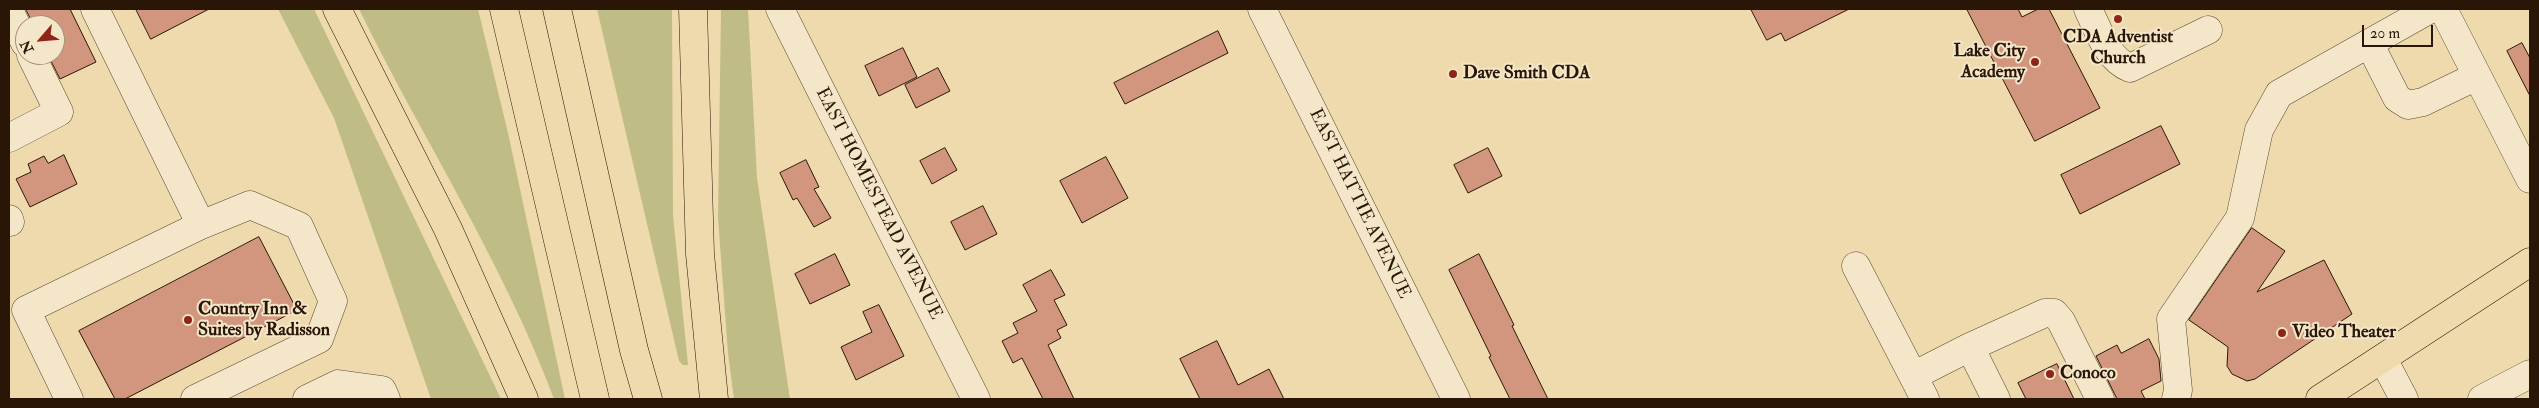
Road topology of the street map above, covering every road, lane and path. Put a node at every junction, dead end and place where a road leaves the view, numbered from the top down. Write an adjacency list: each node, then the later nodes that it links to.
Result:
1 (95, 9): 19 (street)
2 (337, 9): 30 (main road)
3 (504, 9): 31 (main road)
4 (557, 9): 32 (main road)
5 (693, 9): 33 (main road)
6 (780, 9): 34 (street, EAST HOMESTEAD AVENUE)
7 (1262, 9): 35 (street, EAST HATTIE AVENUE)
8 (2088, 9): 13 (street)
9 (2430, 9): 14 (street)
10 (2443, 9): 16 (street)
11 (9, 10): 12 (street)
12 (15, 22)
13 (2208, 30)
14 (2369, 43): 16 (street); 38 (street)
15 (36, 65): 17 (street)
16 (2477, 76): 18 (street)
17 (9, 138)
18 (2530, 179)
19 (201, 225): 26 (street); 27 (street)
20 (2530, 262): 23 (main road)
21 (1856, 266): 25 (street)
22 (1970, 347): 25 (street); 36 (street); 37 (street)
23 (2383, 359): 39 (main road); 40 (street)
24 (2530, 374): 41 (street)
25 (1919, 388)
26 (69, 399)
27 (195, 399)
28 (307, 399): 29 (street)
29 (386, 399)
30 (524, 399)
31 (595, 399)
32 (648, 399)
33 (714, 399)
34 (976, 399)
35 (1456, 399)
36 (1996, 399)
37 (2100, 399)
38 (2176, 399)
39 (2320, 399)
40 (2404, 399)
41 (2482, 399)

